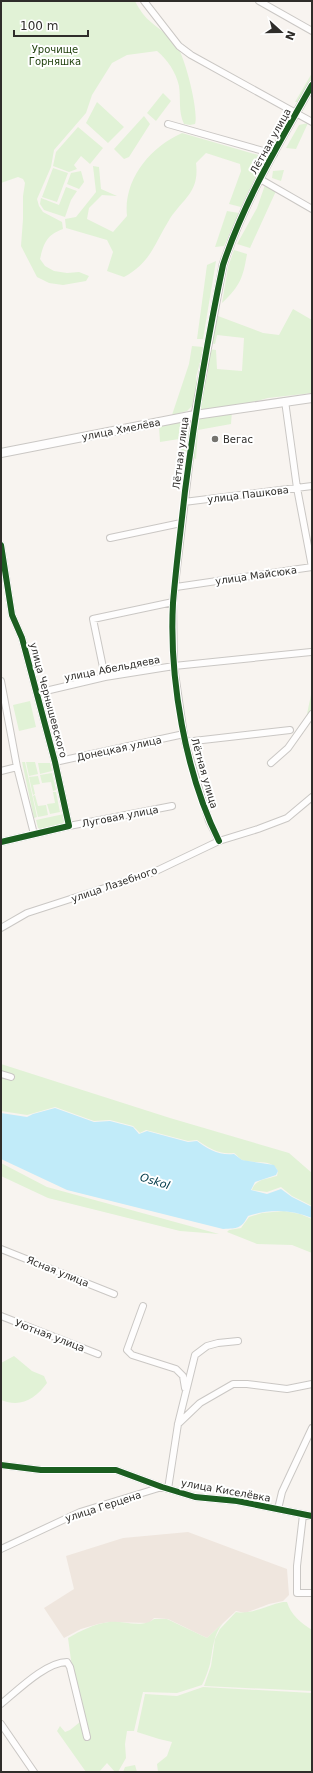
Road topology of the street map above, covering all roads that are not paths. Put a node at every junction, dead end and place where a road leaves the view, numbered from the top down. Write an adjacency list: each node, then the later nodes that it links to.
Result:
1 (144, 1): 5 (street)
2 (259, 1): 3 (street)
3 (312, 32)
4 (312, 85): 5 (street, Лётная улица)
5 (296, 113): 6 (street); 8 (street, Лётная улица)
6 (312, 122)
7 (168, 124): 8 (street)
8 (274, 154): 9 (street, Лётная улица)
9 (260, 179): 10 (street); 13 (street, Лётная улица)
10 (312, 209)
11 (312, 398): 12 (main road, улица Хмелёва)
12 (285, 401): 13 (main road, улица Хмелёва); 16 (street, улица Майсюка)
13 (195, 415): 14 (main road, улица Хмелёва); 17 (street, Лётная улица)
14 (1, 453)
15 (312, 486): 16 (street, улица Пашкова)
16 (297, 488): 17 (street, улица Пашкова); 21 (street, улица Майсюка)
17 (184, 502): 18 (street, Лётная улица)
18 (181, 523): 19 (street); 21 (street, Лётная улица)
19 (110, 538)
20 (1, 545): 27 (street, улица Чернышевского)
21 (176, 587): 22 (street, Лётная улица)
22 (174, 602): 24 (street, Лётная улица); 25 (street)
23 (311, 652): 24 (street, улица Абельдяева)
24 (174, 666): 25 (street, улица Абельдяева); 31 (street, Лётная улица)
25 (105, 677): 27 (street, улица Абельдяева)
26 (1, 681): 28 (street)
27 (37, 693): 33 (street, улица Чернышевского)
28 (2, 701): 35 (street)
29 (312, 714): 34 (street)
30 (290, 730): 32 (street)
31 (184, 734): 32 (street, Лётная улица); 33 (street, Донецкая улица)
32 (185, 742): 41 (street, Лётная улица)
33 (55, 762): 39 (street, улица Чернышевского)
34 (272, 763)
35 (17, 767): 36 (street); 40 (street)
36 (1, 771)
37 (312, 797): 41 (street, улица Лазебного)
38 (172, 806): 39 (street, Луговая улица)
39 (69, 826): 40 (street)
40 (34, 834): 42 (street)
41 (219, 841): 43 (street, улица Лазебного)
42 (1, 842)
43 (1, 928)
44 (1, 1074): 45 (street)
45 (11, 1077)
46 (1, 1248): 47 (street, Ясная улица)
47 (114, 1294)
48 (143, 1306): 53 (street)
49 (1, 1316): 51 (street, Уютная улица)
50 (238, 1341): 53 (street)
51 (98, 1354)
52 (312, 1384): 54 (street)
53 (186, 1391): 54 (street)
54 (178, 1424): 57 (street)
55 (312, 1428): 58 (street)
56 (1, 1465): 57 (street, улица Киселёвка)
57 (165, 1488): 58 (street, улица Киселёвка); 61 (street, улица Герцена)
58 (278, 1509): 59 (street, улица Киселёвка)
59 (303, 1515): 60 (street, улица Киселёвка); 62 (street)
60 (312, 1516)
61 (1, 1549)
62 (312, 1593)
63 (1, 1704): 65 (street)
64 (1, 1724): 66 (street)
65 (87, 1738)
66 (34, 1772)

